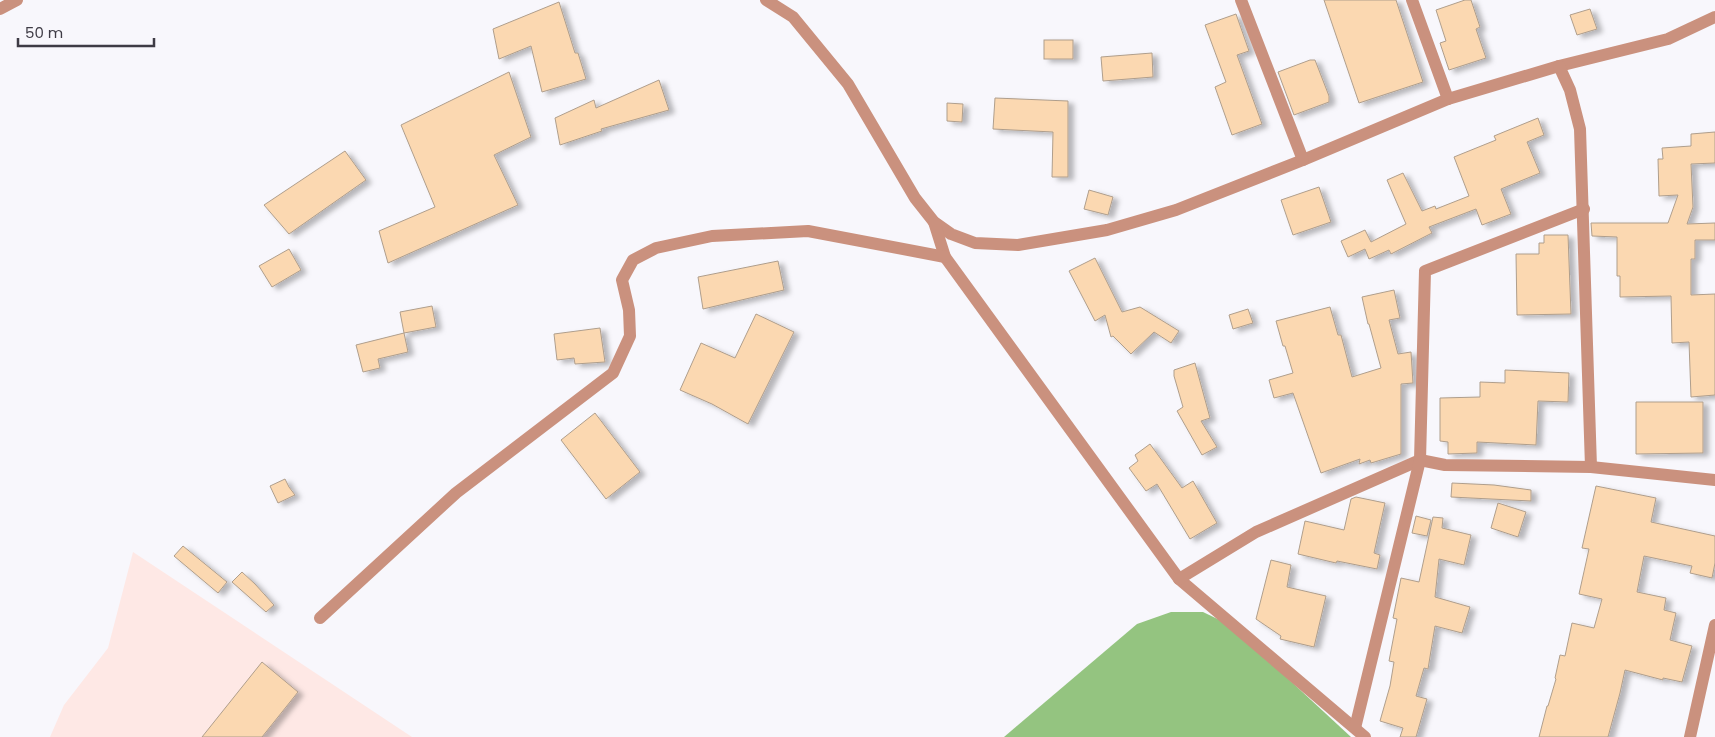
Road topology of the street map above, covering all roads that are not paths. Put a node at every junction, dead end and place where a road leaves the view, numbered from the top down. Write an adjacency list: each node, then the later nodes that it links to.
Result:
1 (17, 0): 5 (street)
2 (766, 0): 11 (street)
3 (1241, 0): 9 (street)
4 (1412, 0): 8 (street)
5 (0, 9)
6 (1715, 17): 7 (street)
7 (1559, 66): 8 (street); 10 (street)
8 (1448, 99): 9 (street)
9 (1303, 160): 11 (street)
10 (1584, 209): 13 (street); 14 (street)
11 (934, 222): 12 (street)
12 (944, 257): 16 (street); 17 (street)
13 (1420, 460): 14 (street); 16 (street); 19 (street)
14 (1591, 467): 15 (street)
15 (1715, 480)
16 (1179, 579): 19 (street)
17 (320, 618)
18 (1715, 625): 21 (street)
19 (1355, 728): 20 (street)
20 (1365, 737)
21 (1690, 737)

